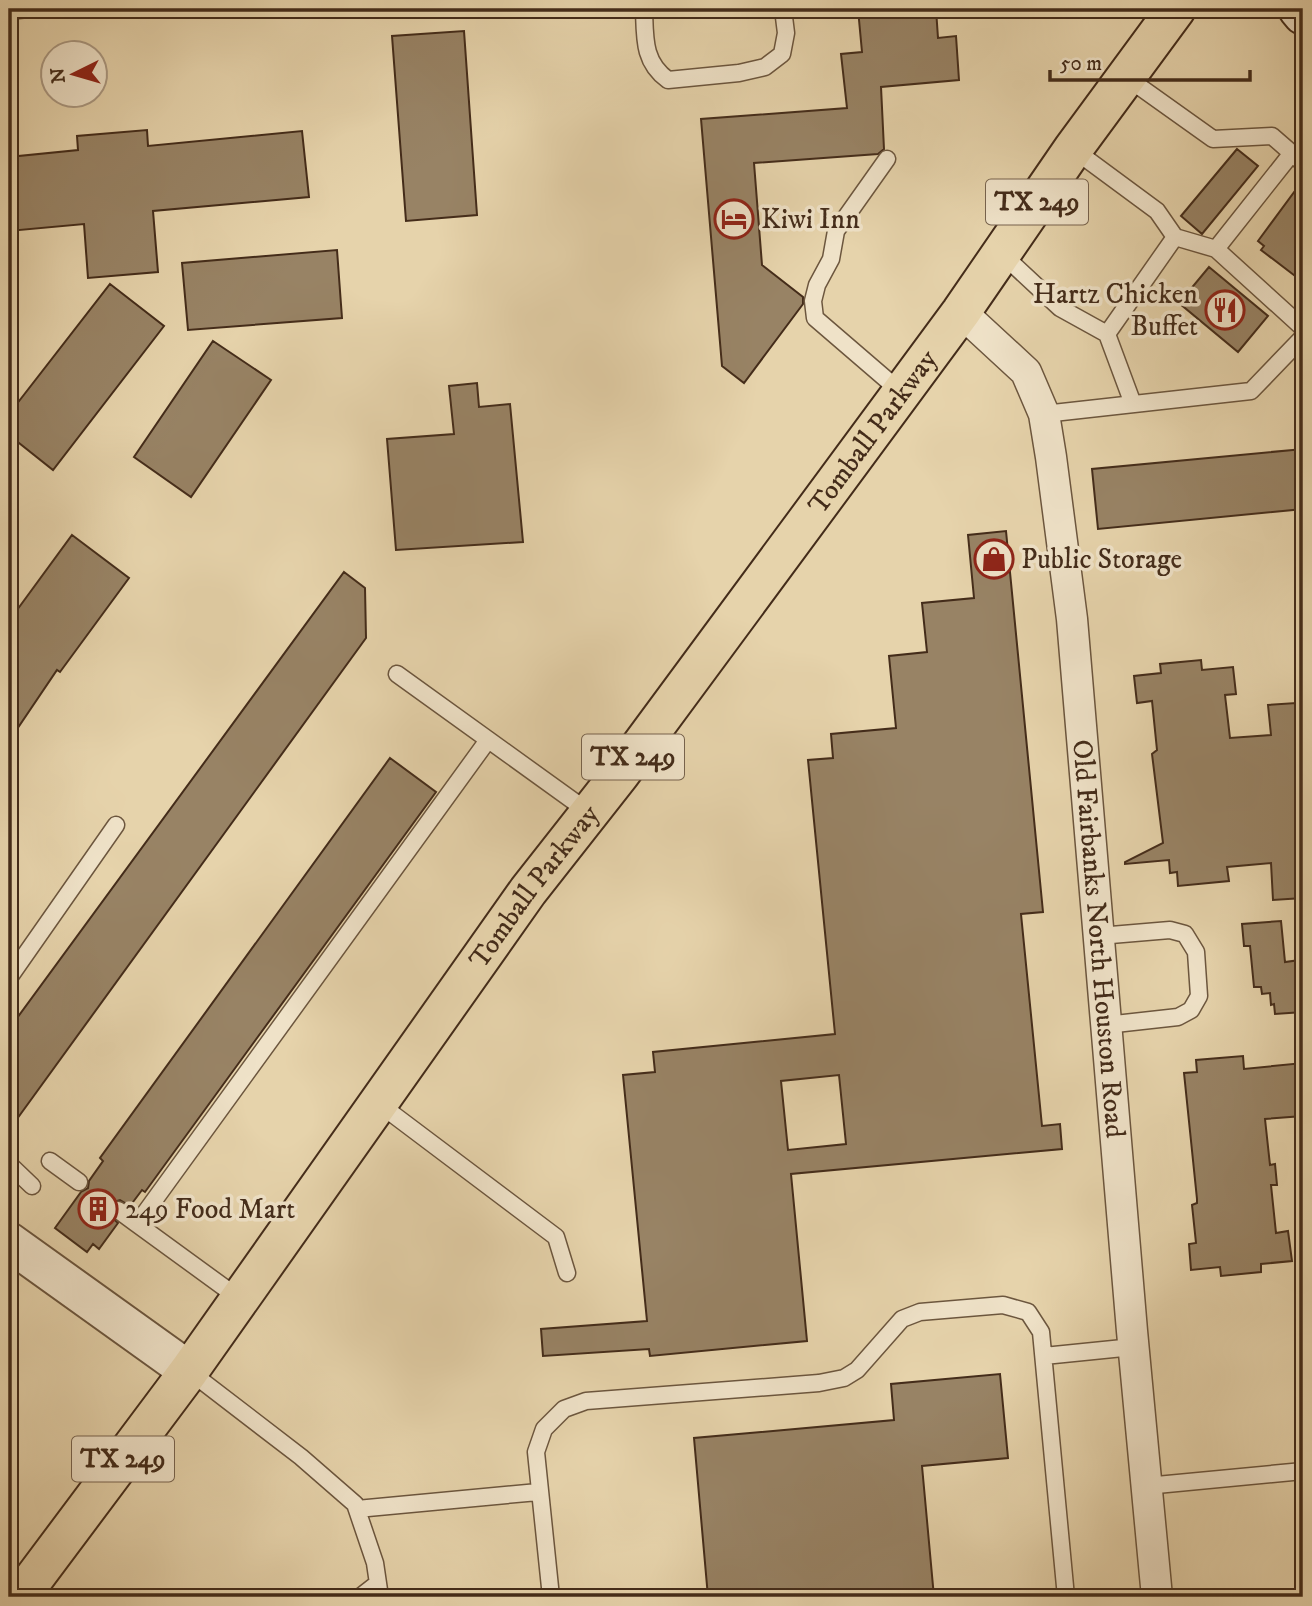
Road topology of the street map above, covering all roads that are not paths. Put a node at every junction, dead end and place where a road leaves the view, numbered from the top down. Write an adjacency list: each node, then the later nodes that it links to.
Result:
1 (28, 9): 6 (lane)
2 (644, 9): 3 (lane)
3 (783, 9)
4 (1176, 9): 8 (main road, Tomball Parkway / TX 249)
5 (1298, 9): 7 (street)
6 (9, 11)
7 (1303, 15)
8 (1126, 77): 9 (main road, Tomball Parkway / TX 249); 10 (lane)
9 (1073, 149): 12 (lane); 14 (main road, Tomball Parkway / TX 249)
10 (1298, 158): 13 (lane)
11 (887, 159): 19 (lane)
12 (1175, 237): 13 (lane); 17 (lane)
13 (1216, 249): 16 (lane)
14 (1002, 254): 15 (main road, Tomball Parkway / TX 249); 17 (lane)
15 (961, 312): 19 (main road, Tomball Parkway / TX 249); 21 (street, Old Fairbanks North Houston Road)
16 (1303, 328)
17 (1107, 334): 20 (lane)
18 (1303, 337): 20 (lane)
19 (901, 392): 24 (main road, Tomball Parkway / TX 249)
20 (1133, 404): 21 (lane)
21 (1044, 414): 26 (street, Old Fairbanks North Houston Road)
22 (397, 674): 23 (lane)
23 (488, 740): 24 (lane); 35 (lane)
24 (590, 813): 29 (main road, Tomball Parkway / TX 249)
25 (116, 825): 27 (lane)
26 (1099, 936): 28 (street, Old Fairbanks North Houston Road); 28 (lane)
27 (9, 978)
28 (1106, 1025): 39 (street, Old Fairbanks North Houston Road)
29 (378, 1103): 37 (lane); 38 (main road, Tomball Parkway / TX 249)
30 (50, 1161): 32 (lane)
31 (9, 1164): 33 (lane)
32 (79, 1182)
33 (32, 1186)
34 (118, 1210): 35 (lane)
35 (137, 1224): 38 (lane)
36 (9, 1242): 41 (street)
37 (567, 1273)
38 (240, 1299): 41 (main road, Tomball Parkway / TX 249)
39 (1133, 1347): 40 (lane); 43 (street, Old Fairbanks North Houston Road)
40 (1044, 1356): 44 (lane); 50 (lane)
41 (188, 1371): 45 (lane); 47 (main road, Tomball Parkway / TX 249)
42 (1303, 1471): 43 (lane)
43 (1146, 1486): 51 (street, Old Fairbanks North Houston Road)
44 (538, 1493): 45 (lane); 49 (lane)
45 (357, 1509): 46 (lane)
46 (379, 1590): 48 (lane)
47 (20, 1597)
48 (360, 1597)
49 (551, 1597)
50 (1066, 1597)
51 (1157, 1597)

